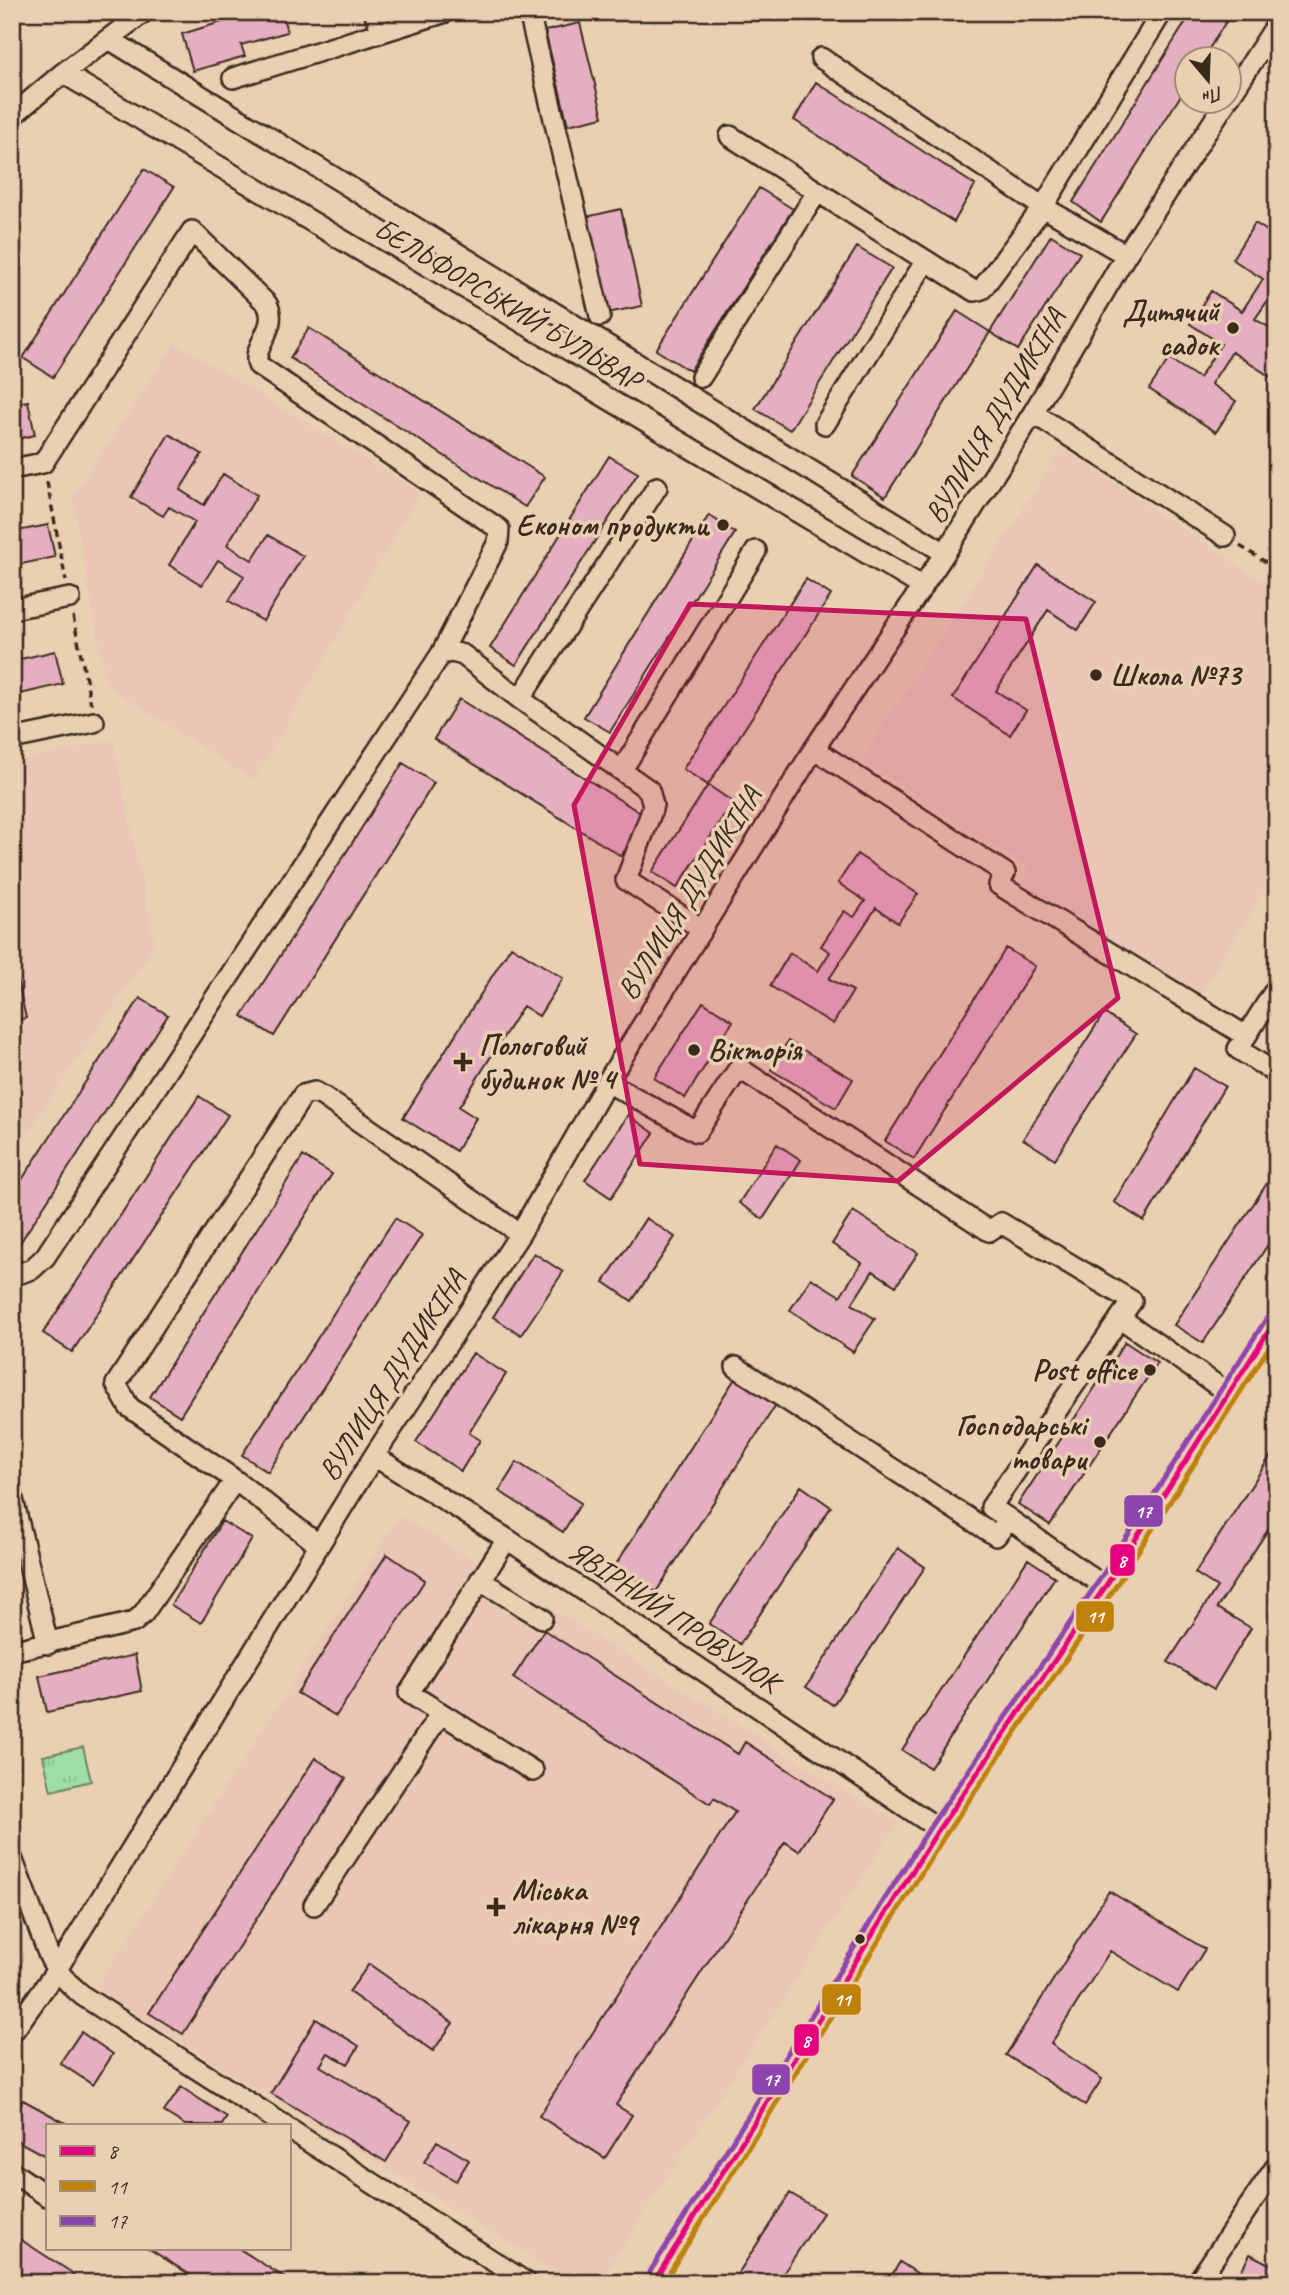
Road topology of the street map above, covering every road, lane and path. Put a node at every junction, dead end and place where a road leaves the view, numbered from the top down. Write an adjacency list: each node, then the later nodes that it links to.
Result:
1 (144, 12): 8 (street)
2 (374, 12): 7 (street)
3 (446, 12): 7 (street)
4 (528, 12): 20 (street)
5 (1162, 12): 17 (street)
6 (1277, 23): 11 (street)
7 (382, 32): 12 (street)
8 (109, 39): 10 (street); 28 (street, БЕЛЬФОРСЬКИЙ БУЛЬВАР)
9 (821, 58): 17 (street)
10 (64, 73): 13 (street); 30 (street, БЕЛЬФОРСЬКИЙ БУЛЬВАР)
11 (1244, 74)
12 (233, 78)
13 (12, 116)
14 (1217, 116): 18 (street, ВУЛИЦЯ ДУДИКІНА)
15 (730, 136): 16 (street)
16 (817, 192): 19 (street); 21 (street)
17 (1043, 207): 18 (street); 19 (street)
18 (1126, 256): 22 (street, ВУЛИЦЯ ДУДИКІНА)
19 (925, 262): 23 (street)
20 (600, 316)
21 (701, 377)
22 (1033, 413): 26 (street); 28 (street, ВУЛИЦЯ ДУДИКІНА)
23 (825, 424)
24 (12, 469): 33 (street)
25 (657, 487): 34 (street)
26 (1225, 536): 29 (path)
27 (756, 551): 38 (street)
28 (945, 553): 30 (street, ВУЛИЦЯ ДУДИКІНА)
29 (1277, 569)
30 (923, 587): 37 (street, ВУЛИЦЯ ДУДИКІНА)
31 (70, 598): 32 (street)
32 (12, 609)
33 (440, 654): 34 (street); 45 (street)
34 (520, 699): 38 (street)
35 (94, 722): 36 (street)
36 (12, 739)
37 (814, 749): 39 (street, ВУЛИЦЯ ДУДИКІНА); 41 (street)
38 (622, 770): 39 (street)
39 (702, 929): 43 (street, ВУЛИЦЯ ДУДИКІНА)
40 (1277, 987): 41 (street)
41 (1246, 1035): 42 (street)
42 (1277, 1074)
43 (607, 1082): 44 (street, ВУЛИЦЯ ДУДИКІНА); 46 (street)
44 (520, 1234): 50 (street, ВУЛИЦЯ ДУДИКІНА); 51 (street)
45 (12, 1276)
46 (1120, 1318): 49 (street); 53 (street)
47 (1276, 1320): 49 (street)
48 (736, 1367): 53 (street)
49 (1228, 1393): 57 (street)
50 (374, 1456): 54 (street, ЯВІРНИЙ ПРОВУЛОК); 55 (street, ВУЛИЦЯ ДУДИКІНА)
51 (235, 1480): 55 (street); 59 (street)
52 (12, 1495): 59 (street)
53 (1009, 1519): 57 (street)
54 (507, 1539): 56 (street); 63 (street, ЯВІРНИЙ ПРОВУЛОК)
55 (319, 1545): 66 (street, ВУЛИЦЯ ДУДИКІНА)
56 (480, 1580): 58 (street); 61 (street)
57 (1105, 1587): 63 (street)
58 (542, 1618)
59 (48, 1644): 60 (street)
60 (12, 1651)
61 (441, 1713): 62 (street); 65 (street)
62 (533, 1771)
63 (939, 1829): 74 (street)
64 (12, 1858): 66 (street)
65 (314, 1905)
66 (55, 1970): 67 (street, ВУЛИЦЯ ДУДИКІНА); 68 (street)
67 (12, 2033)
68 (282, 2124)
69 (290, 2130): 73 (street)
70 (1277, 2165): 75 (street)
71 (12, 2172): 72 (street)
72 (46, 2195)
73 (527, 2283)
74 (653, 2283)
75 (1197, 2283)

